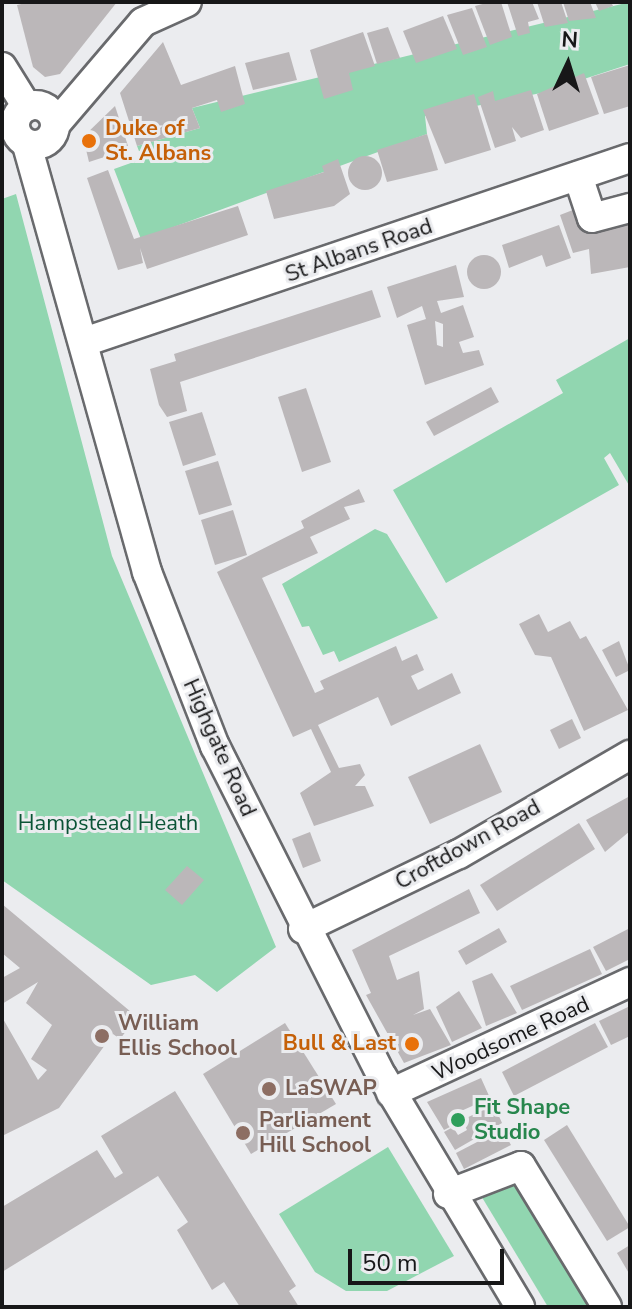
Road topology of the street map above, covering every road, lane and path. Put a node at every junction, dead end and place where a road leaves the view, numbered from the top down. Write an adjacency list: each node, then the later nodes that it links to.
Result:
1 (187, 2): 4 (street)
2 (2, 67): 3 (street)
3 (27, 107): 4 (street); 5 (street)
4 (55, 125): 5 (street)
5 (27, 145): 9 (street, Highgate Road)
6 (630, 158): 7 (street, St Albans Road)
7 (578, 176): 8 (street); 9 (street, St Albans Road)
8 (630, 208)
9 (87, 341): 11 (street, Highgate Road)
10 (630, 755): 11 (street, Croftdown Road)
11 (303, 929): 13 (street, Highgate Road)
12 (630, 982): 13 (street, Woodsome Road)
13 (391, 1093): 14 (street, Highgate Road)
14 (448, 1194): 15 (street, Highgate Road); 16 (street)
15 (520, 1307)
16 (607, 1307)

